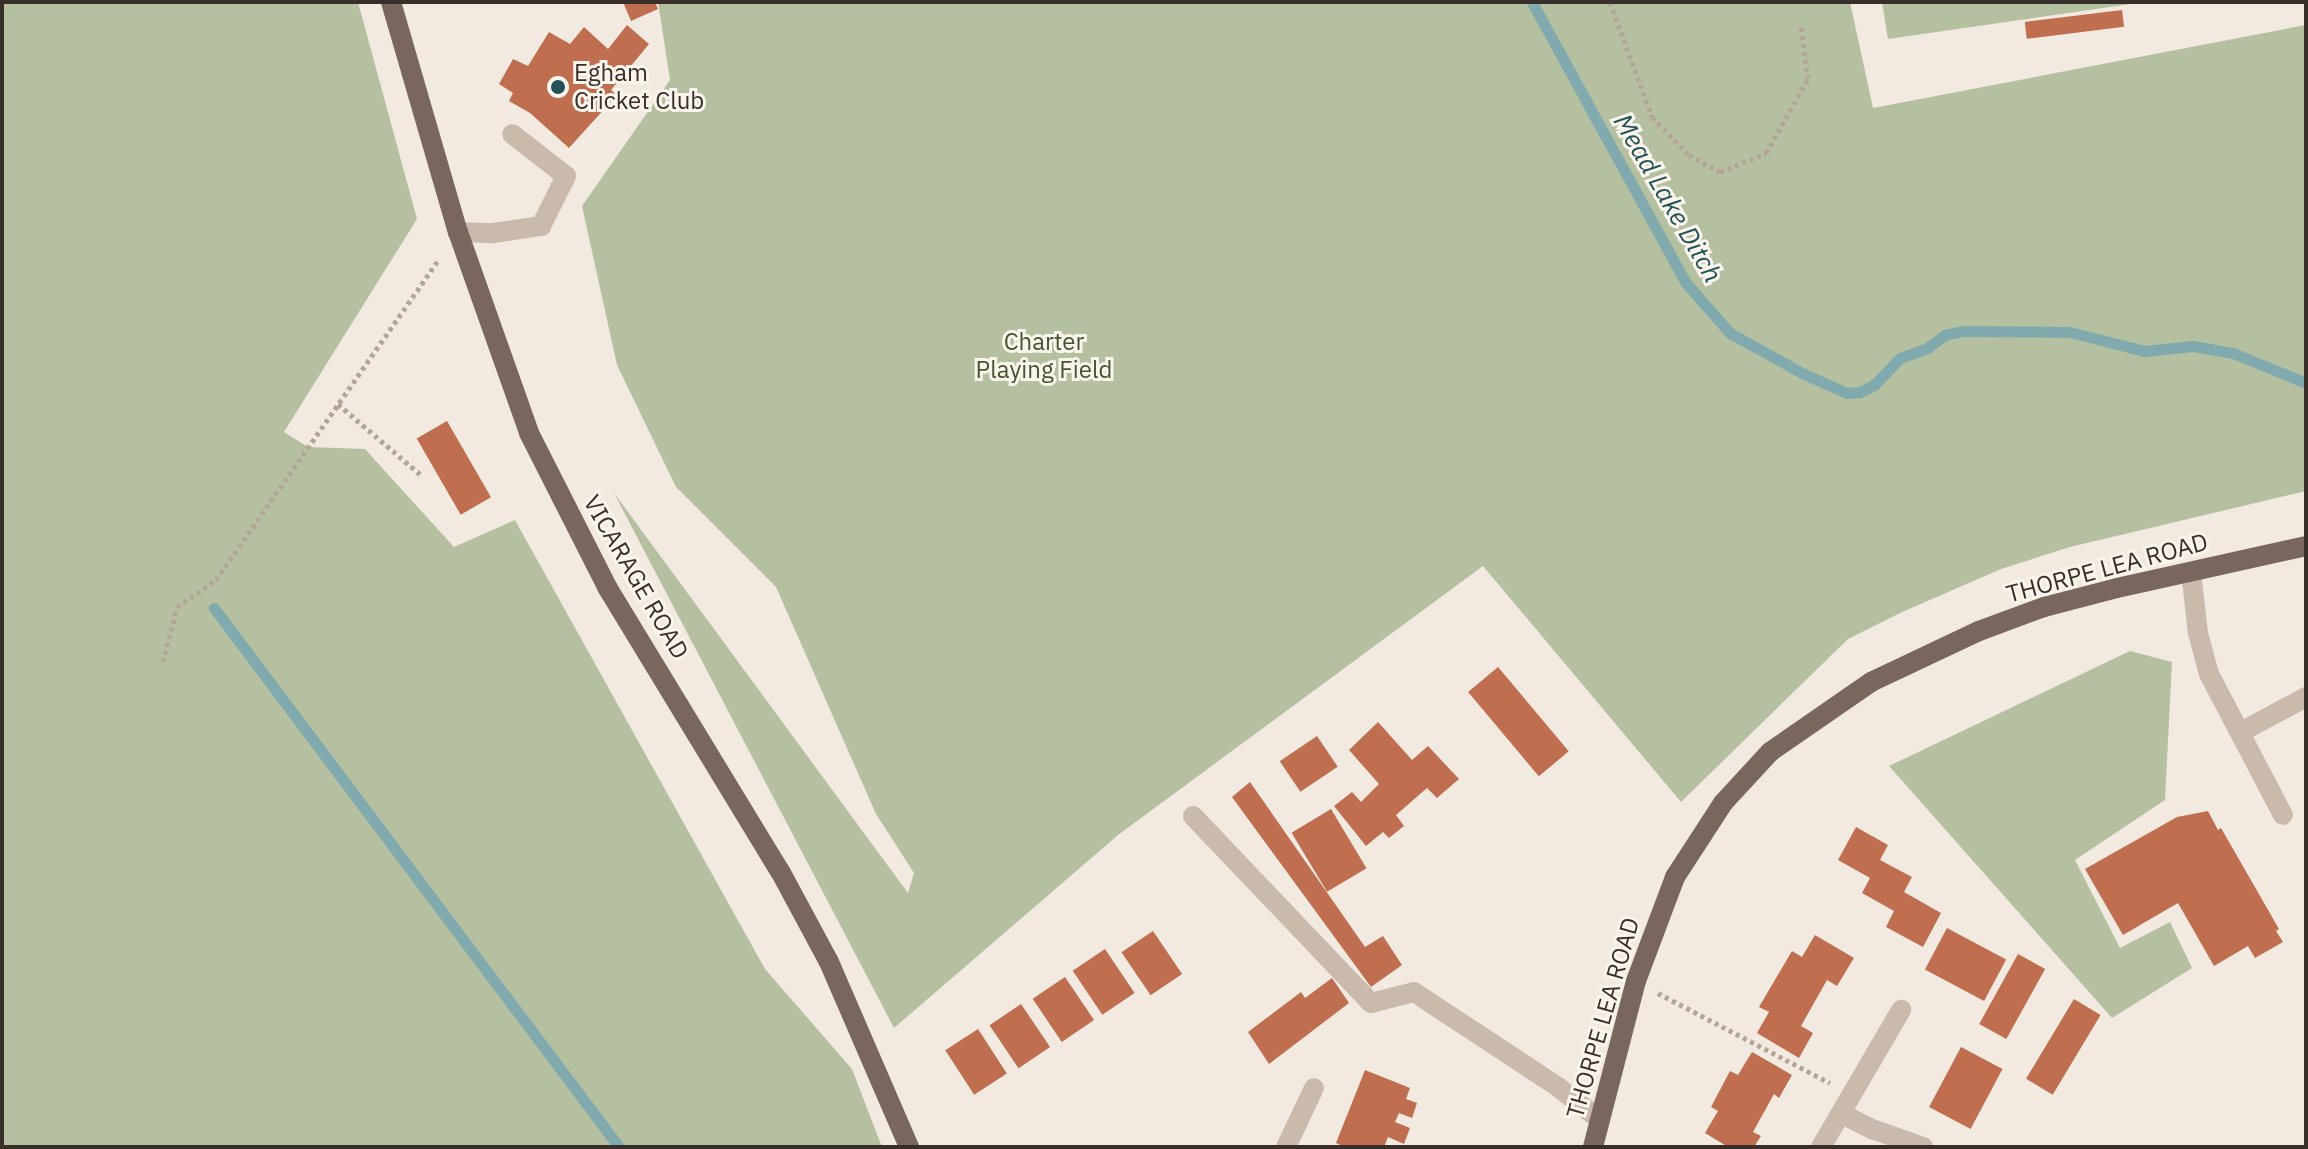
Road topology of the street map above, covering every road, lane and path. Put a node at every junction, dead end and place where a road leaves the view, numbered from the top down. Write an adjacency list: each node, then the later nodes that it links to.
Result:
1 (391, 2): 5 (main road, VICARAGE ROAD)
2 (1610, 2): 3 (path)
3 (1801, 26)
4 (512, 134): 5 (street)
5 (458, 232): 6 (path); 21 (main road, VICARAGE ROAD)
6 (338, 404): 7 (path); 10 (path)
7 (421, 475)
8 (2306, 546): 9 (main road, THORPE LEA ROAD)
9 (2191, 572): 12 (street); 15 (main road, THORPE LEA ROAD)
10 (163, 662)
11 (2306, 697): 12 (street)
12 (2241, 732): 13 (street)
13 (2283, 815)
14 (1193, 816): 20 (street)
15 (1636, 981): 18 (path); 20 (main road, THORPE LEA ROAD)
16 (1901, 1010): 18 (street)
17 (1314, 1088): 22 (street)
18 (1853, 1095): 19 (street)
19 (1842, 1114): 24 (street); 25 (street)
20 (1599, 1119): 23 (main road, THORPE LEA ROAD)
21 (909, 1147)
22 (1286, 1147)
23 (1593, 1147)
24 (1821, 1147)
25 (1923, 1147)

